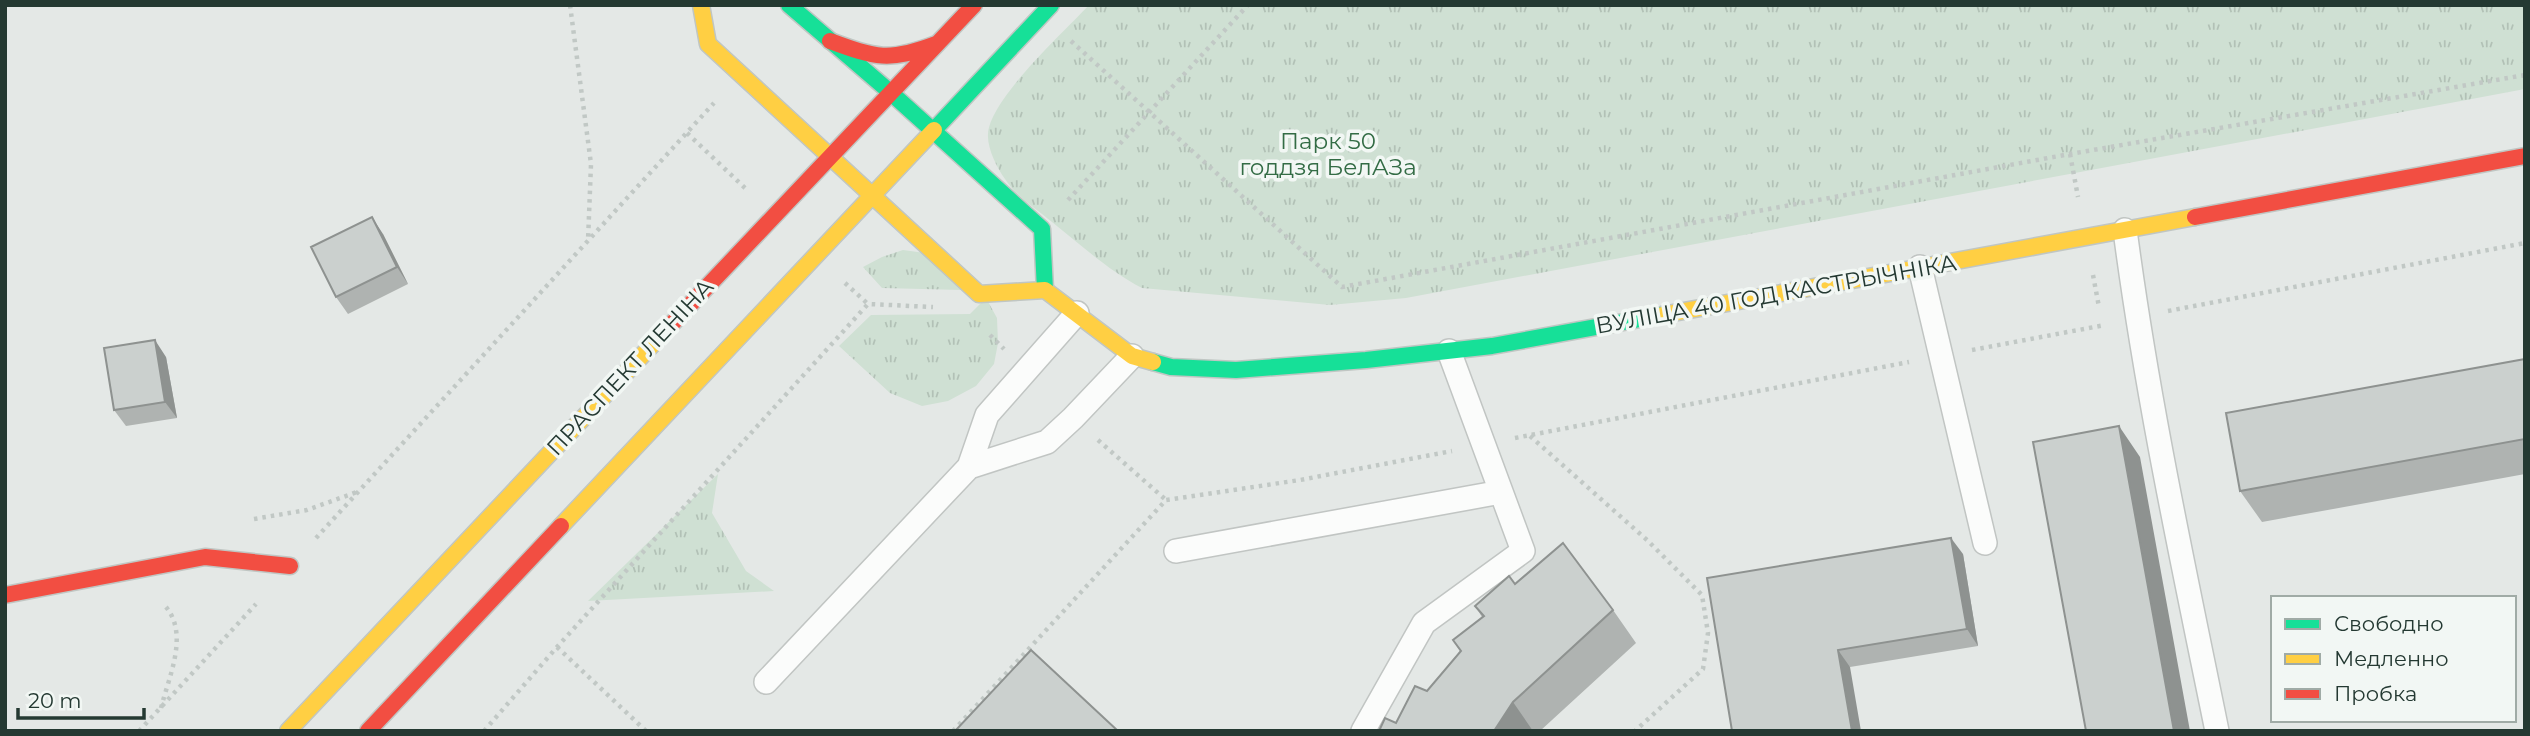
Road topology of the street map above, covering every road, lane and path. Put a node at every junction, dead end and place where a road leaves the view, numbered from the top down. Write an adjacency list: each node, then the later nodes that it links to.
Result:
1 (570, 5): 19 (path)
2 (701, 5): 9 (main road)
3 (789, 5): 7 (main road)
4 (974, 5): 8 (main road, ПРАСПЕКТ ЛЕНІНА)
5 (1248, 5): 12 (path)
6 (1047, 10): 12 (path); 13 (main road)
7 (831, 41): 8 (main road); 11 (main road)
8 (938, 43): 11 (main road, ПРАСПЕКТ ЛЕНІНА)
9 (740, 74): 14 (main road); 19 (path)
10 (2525, 75): 12 (path)
11 (890, 92): 13 (main road); 14 (main road, ПРАСПЕКТ ЛЕНІНА)
12 (1149, 112): 17 (path)
13 (932, 130): 16 (main road); 17 (main road)
14 (829, 156): 16 (main road); 39 (main road, ПРАСПЕКТ ЛЕНІНА)
15 (2525, 156): 18 (main road, ВУЛІЦА 40 ГОД КАСТРЫЧНІКА)
16 (871, 195): 21 (main road); 40 (main road)
17 (1042, 229): 21 (main road)
18 (2125, 230): 20 (main road, ВУЛІЦА 40 ГОД КАСТРЫЧНІКА); 46 (lane)
19 (588, 241): 32 (path)
20 (1920, 267): 24 (main road, ВУЛІЦА 40 ГОД КАСТРЫЧНІКА); 30 (lane)
21 (1045, 290): 23 (main road, ВУЛІЦА 40 ГОД КАСТРЫЧНІКА)
22 (936, 307): 35 (path)
23 (1077, 313): 25 (main road, ВУЛІЦА 40 ГОД КАСТРЫЧНІКА); 27 (lane)
24 (1449, 351): 25 (main road, ВУЛІЦА 40 ГОД КАСТРЫЧНІКА); 29 (lane)
25 (1132, 356): 27 (lane)
26 (1529, 436): 45 (path)
27 (970, 467): 36 (lane)
28 (1300, 480): 43 (path)
29 (1501, 492): 31 (lane); 44 (lane)
30 (1985, 543)
31 (1176, 551)
32 (290, 566): 33 (main road); 37 (path)
33 (5, 596)
34 (161, 601): 37 (path)
35 (557, 647): 41 (path); 42 (path)
36 (766, 682)
37 (161, 709): 38 (path)
38 (139, 731)
39 (288, 731)
40 (368, 731)
41 (484, 731)
42 (646, 731)
43 (953, 731)
44 (1363, 731)
45 (1635, 731)
46 (2217, 731)

